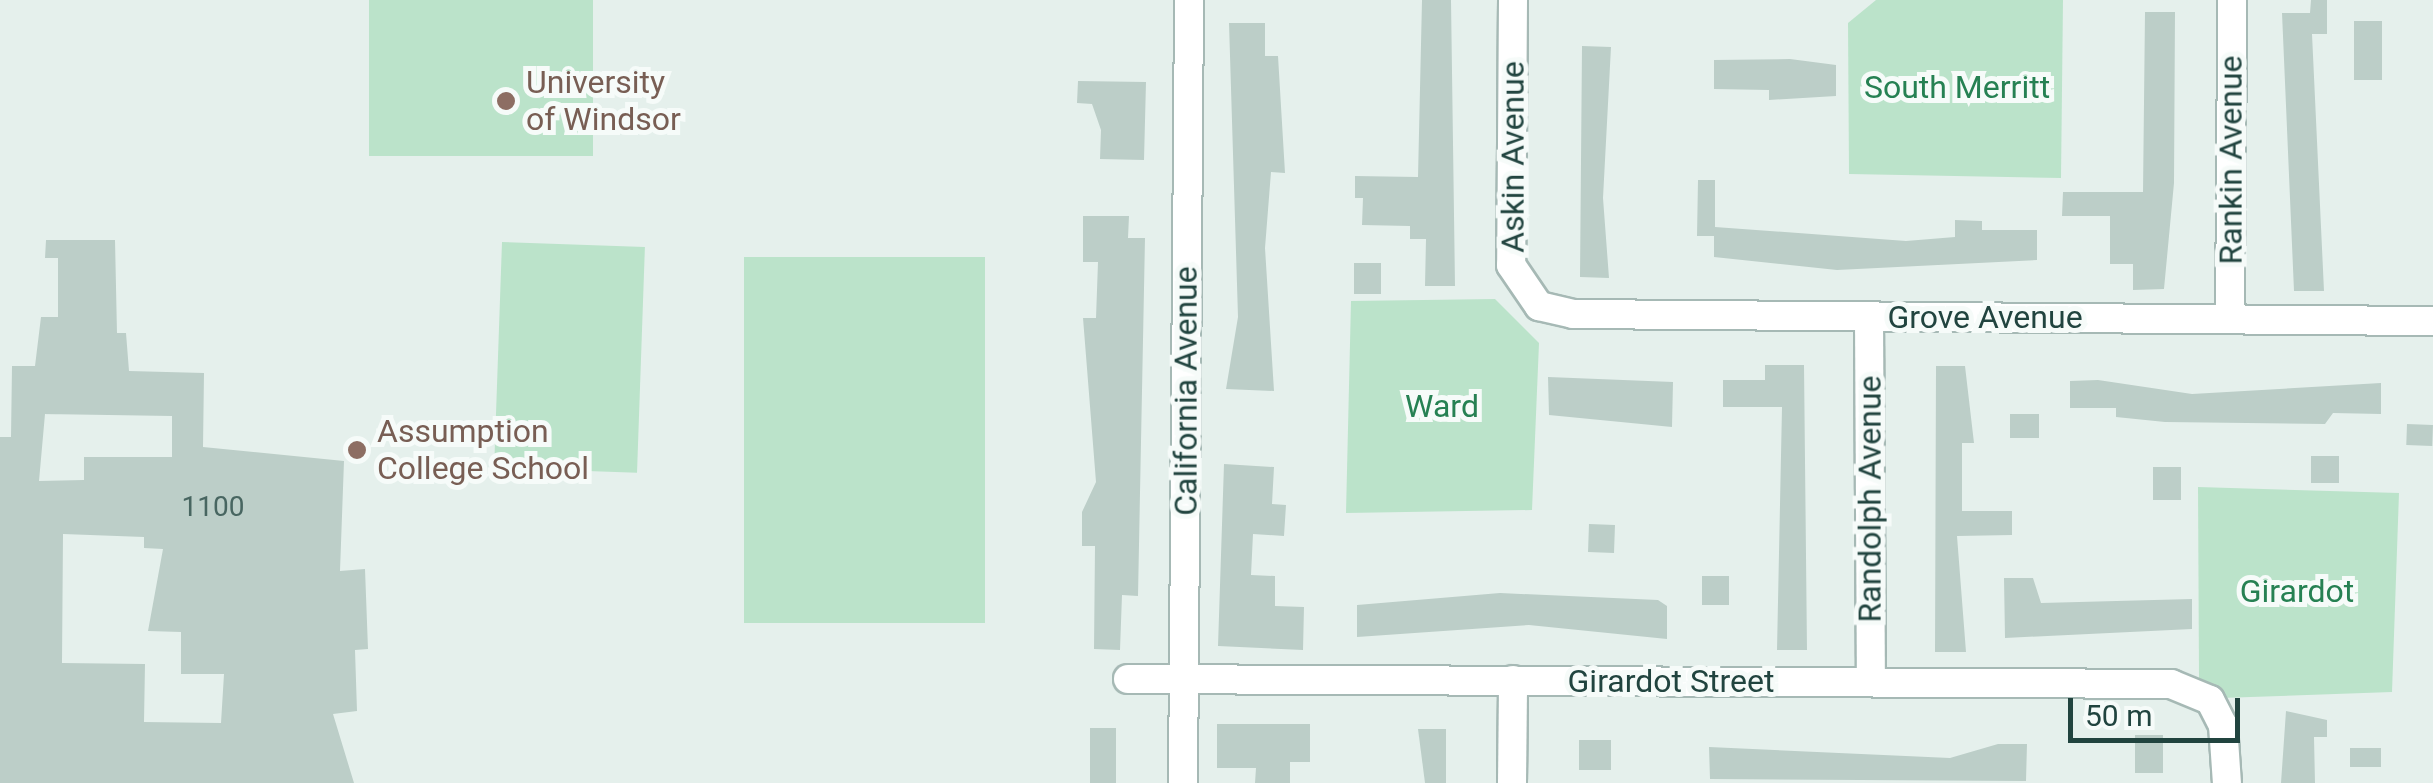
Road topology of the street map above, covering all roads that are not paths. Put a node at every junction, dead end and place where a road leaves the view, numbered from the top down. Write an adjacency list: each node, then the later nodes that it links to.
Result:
1 (1188, 0): 9 (street, California Avenue)
2 (1514, 0): 4 (street, Askin Avenue)
3 (2232, 0): 6 (street, Rankin Avenue)
4 (1538, 306): 5 (street, Grove Avenue)
5 (1869, 316): 6 (street, Grove Avenue); 11 (street, Randolph Avenue)
6 (2230, 320): 7 (street, Grove Avenue)
7 (2433, 322)
8 (1128, 678): 9 (street, Girardot Street)
9 (1183, 679): 10 (street, Girardot Street); 12 (street, California Avenue)
10 (1512, 680): 11 (street, Girardot Street); 13 (street)
11 (1871, 682): 14 (street, Girardot Street)
12 (1182, 783)
13 (1512, 783)
14 (2227, 783)

